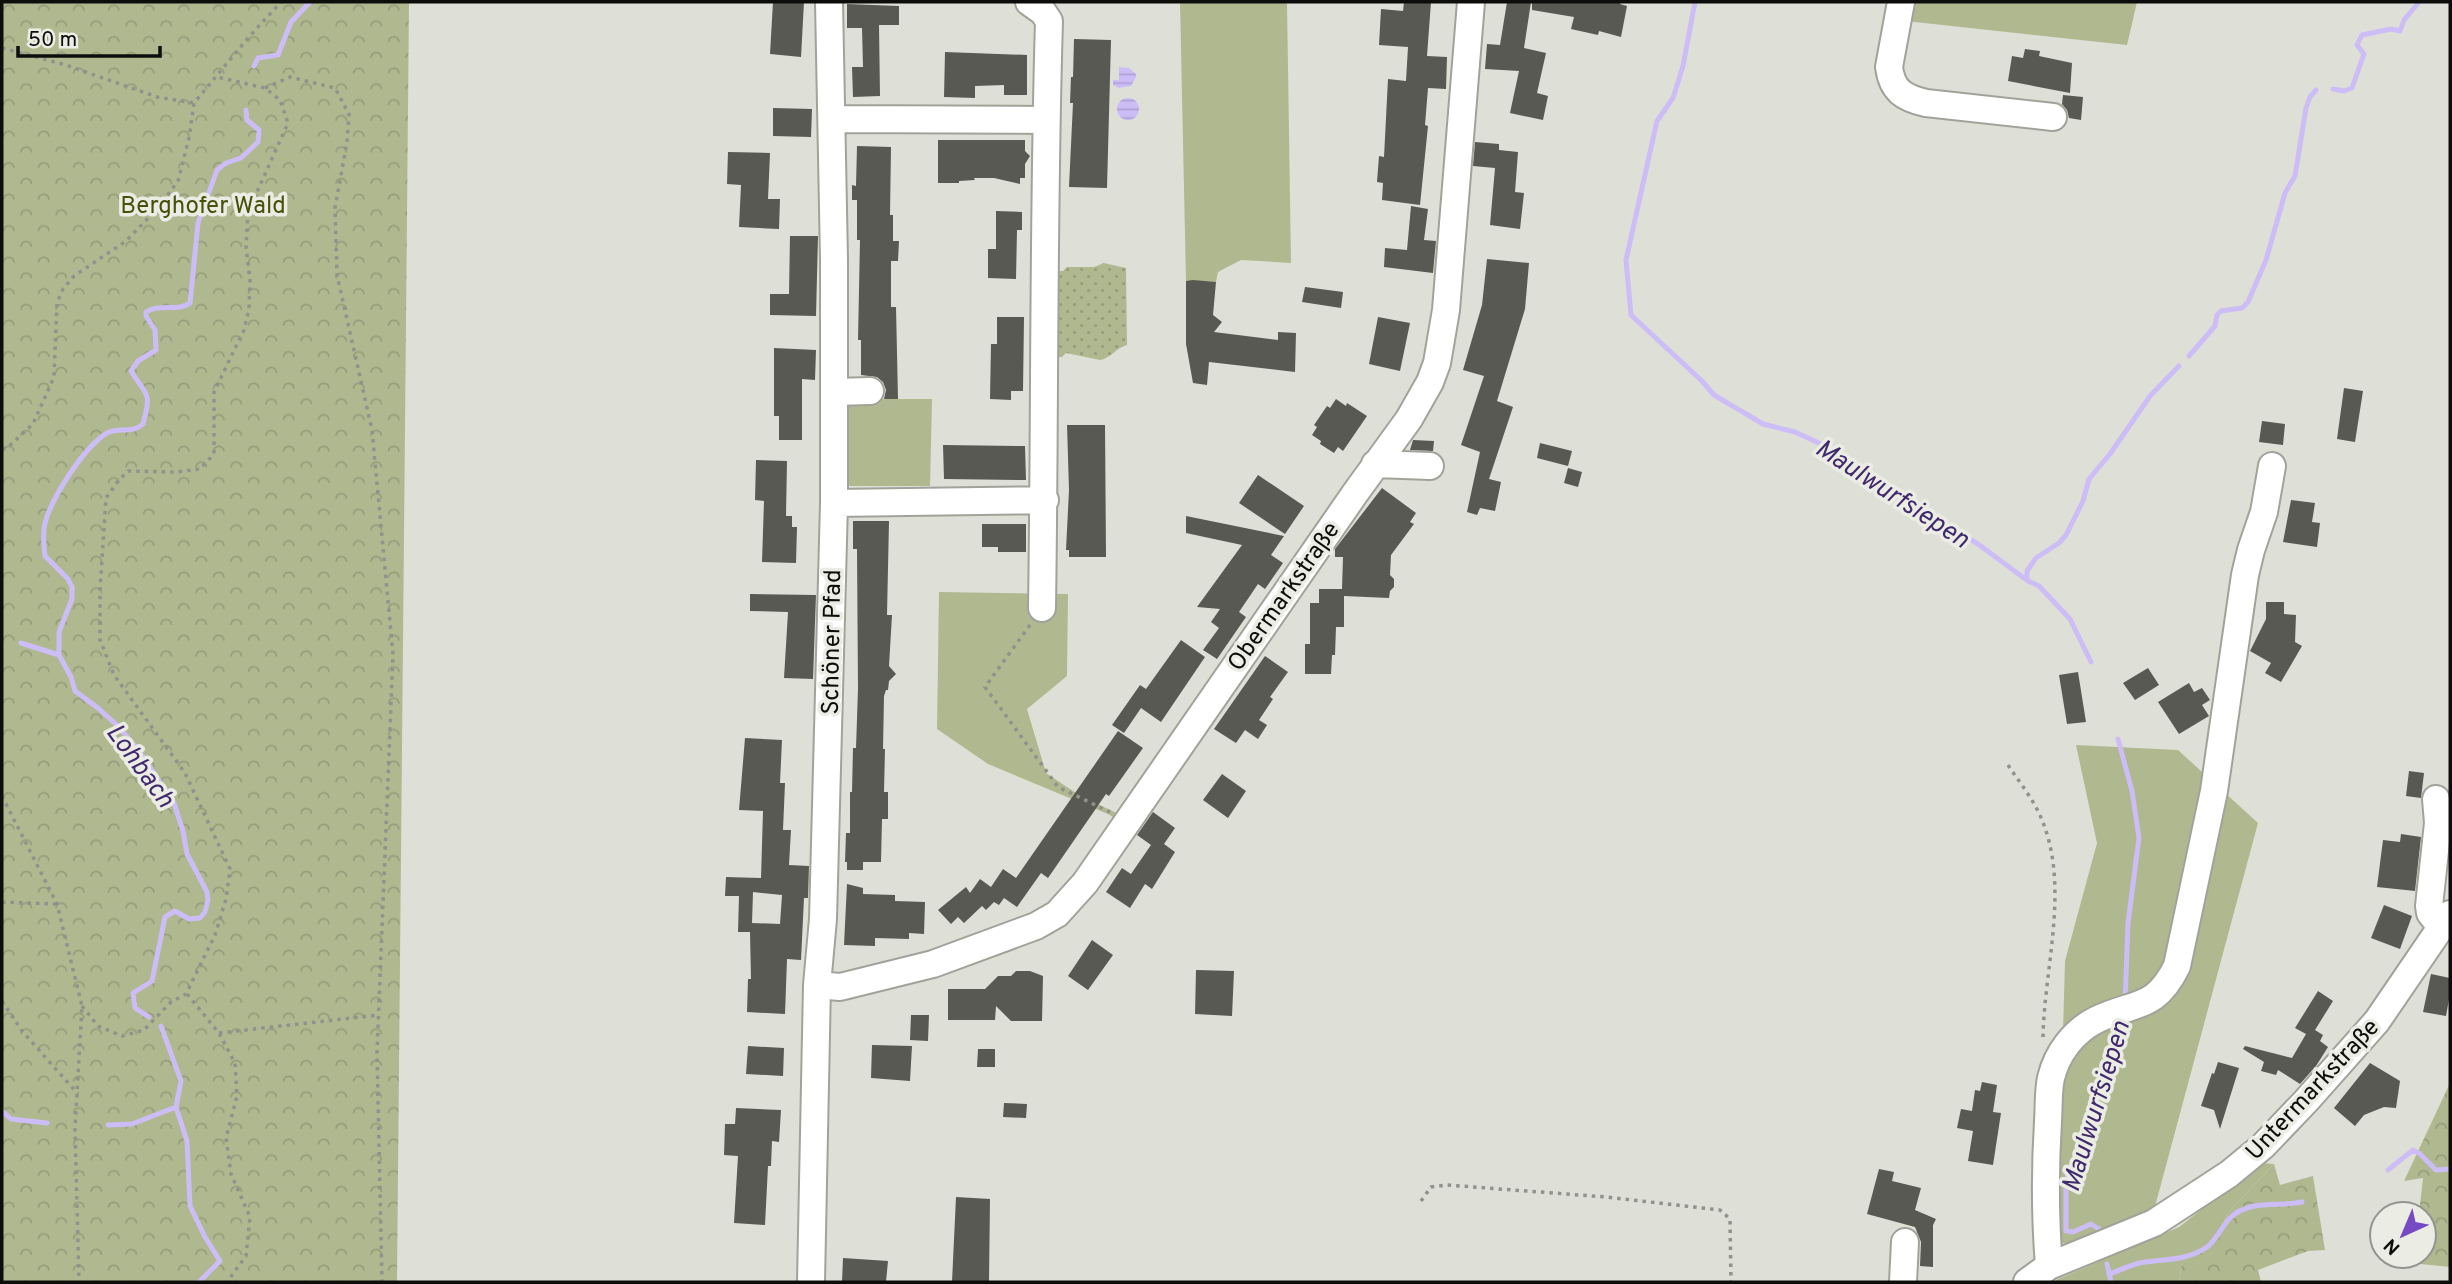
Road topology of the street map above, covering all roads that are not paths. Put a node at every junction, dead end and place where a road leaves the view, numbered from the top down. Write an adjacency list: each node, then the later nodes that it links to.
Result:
1 (829, 2): 6 (street, Schöner Pfad)
2 (1029, 2): 7 (street)
3 (1471, 2): 10 (street, Obermarkstraße)
4 (1900, 2): 5 (street)
5 (2053, 117)
6 (832, 119): 7 (street); 9 (street, Schöner Pfad)
7 (1046, 120): 13 (street)
8 (870, 391): 9 (street)
9 (834, 392): 14 (street, Schöner Pfad)
10 (1376, 464): 11 (street); 18 (street, Obermarkstraße)
11 (1430, 466)
12 (2272, 466): 20 (street)
13 (1045, 500): 14 (street); 15 (street)
14 (834, 503): 18 (street, Schöner Pfad)
15 (1042, 608)
16 (2436, 799): 17 (street)
17 (2446, 920): 20 (street, Untermarkstraße)
18 (817, 985): 21 (street, Schöner Pfad)
19 (1905, 1242): 22 (street)
20 (2049, 1266): 23 (street, Untermarkstraße)
21 (811, 1282)
22 (1903, 1282)
23 (2027, 1282)

